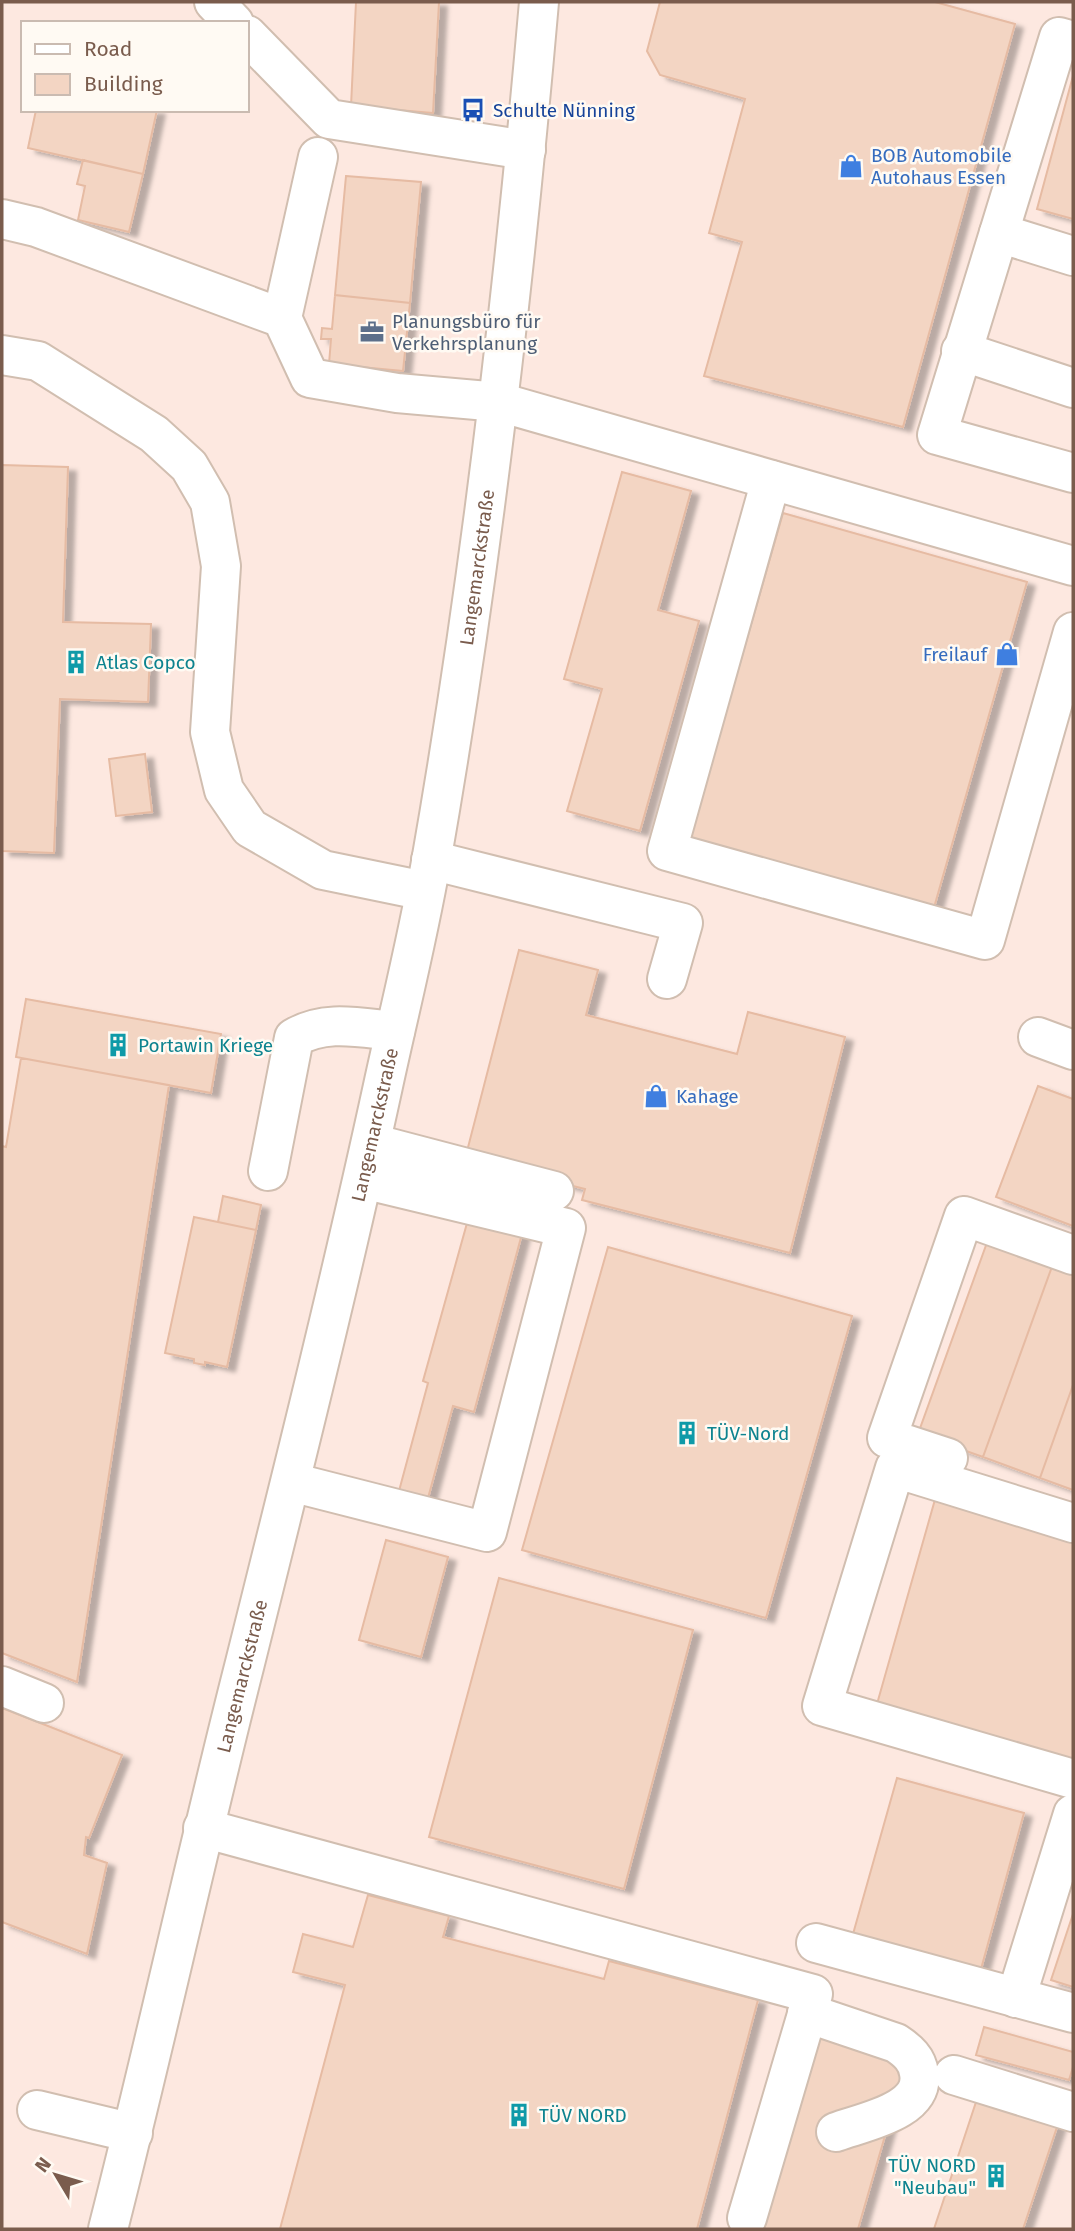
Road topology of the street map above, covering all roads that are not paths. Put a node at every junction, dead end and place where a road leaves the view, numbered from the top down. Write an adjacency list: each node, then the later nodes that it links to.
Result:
1 (214, 2): 3 (street)
2 (538, 2): 6 (street, Langemarckstraße)
3 (232, 21)
4 (248, 36): 6 (street)
5 (1073, 41): 9 (street)
6 (526, 150): 15 (street, Langemarckstraße)
7 (318, 157): 11 (street)
8 (2, 219): 11 (street)
9 (999, 233): 10 (street); 12 (street)
10 (1073, 256)
11 (282, 318): 15 (street)
12 (961, 351): 14 (street); 16 (street)
13 (2, 355): 20 (street)
14 (1073, 388)
15 (499, 402): 17 (street); 20 (street, Langemarckstraße)
16 (1073, 473)
17 (771, 480): 18 (street); 19 (street)
18 (1073, 566)
19 (1073, 632)
20 (428, 875): 21 (street); 22 (street, Langemarckstraße)
21 (667, 979)
22 (395, 1031): 25 (street, Langemarckstraße); 26 (street)
23 (1038, 1037): 24 (street)
24 (1073, 1050)
25 (367, 1161): 27 (street); 29 (street, Langemarckstraße); 29 (street)
26 (268, 1171)
27 (554, 1191)
28 (1073, 1255): 30 (street)
29 (290, 1482): 36 (street, Langemarckstraße)
30 (1073, 1499)
31 (1073, 1523): 34 (street)
32 (2, 1686): 33 (street)
33 (44, 1703)
34 (1073, 1780)
35 (1073, 1814): 38 (street)
36 (204, 1828): 40 (street); 45 (street, Langemarckstraße)
37 (816, 1943): 38 (street)
38 (1016, 1998): 39 (street)
39 (1073, 2013)
40 (820, 2018): 44 (street); 46 (street)
41 (954, 2074): 43 (street)
42 (37, 2110): 45 (street)
43 (1073, 2112)
44 (836, 2132)
45 (133, 2133): 47 (street, Langemarckstraße)
46 (747, 2218)
47 (108, 2229)

